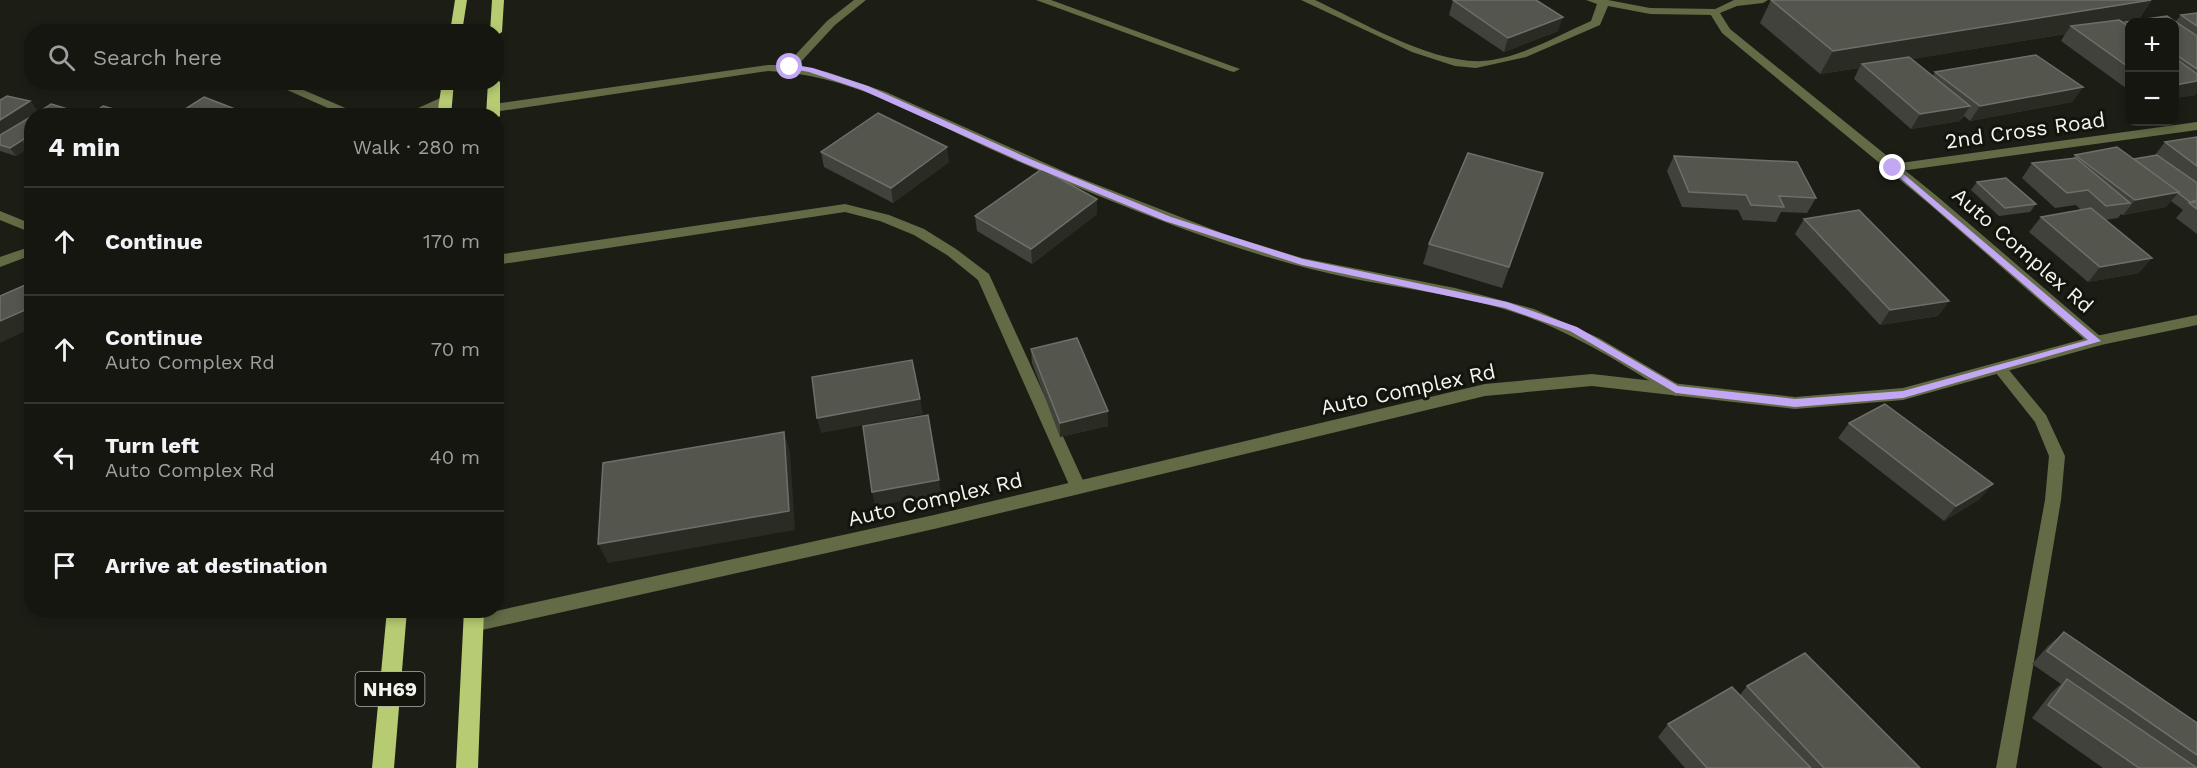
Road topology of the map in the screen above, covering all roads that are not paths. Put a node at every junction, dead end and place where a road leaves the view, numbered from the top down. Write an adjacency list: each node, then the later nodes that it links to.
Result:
1 (461, 0): 10 (highway)
2 (498, 0): 11 (highway)
3 (861, 0): 12 (street)
4 (1041, 0): 13 (street)
5 (1306, 0): 8 (street)
6 (1591, 0): 8 (street)
7 (1764, 0): 9 (street)
8 (1603, 4): 9 (street)
9 (1714, 12): 24 (street, Auto Complex Rd)
10 (457, 24)
11 (496, 24)
12 (790, 67): 22 (street); 33 (street)
13 (1234, 69)
14 (294, 90): 18 (street)
15 (446, 90): 17 (highway)
16 (494, 90): 21 (highway)
17 (445, 100): 19 (street); 20 (highway)
18 (338, 108)
19 (426, 108)
20 (444, 108)
21 (493, 108)
22 (504, 110)
23 (2197, 126): 24 (street, 2nd Cross Road)
24 (1893, 168): 31 (street, Auto Complex Rd)
25 (0, 215): 26 (street)
26 (24, 226)
27 (24, 253): 29 (street)
28 (504, 260): 34 (street)
29 (0, 262)
30 (2197, 320): 31 (street)
31 (2096, 341): 32 (street, Auto Complex Rd)
32 (1999, 368): 33 (street, Auto Complex Rd); 40 (street)
33 (1676, 390): 34 (street, Auto Complex Rd)
34 (1078, 487): 35 (street, Auto Complex Rd)
35 (504, 611)
36 (396, 618): 38 (highway, NH69)
37 (474, 618): 39 (highway)
38 (383, 768)
39 (467, 768)
40 (2006, 768)

